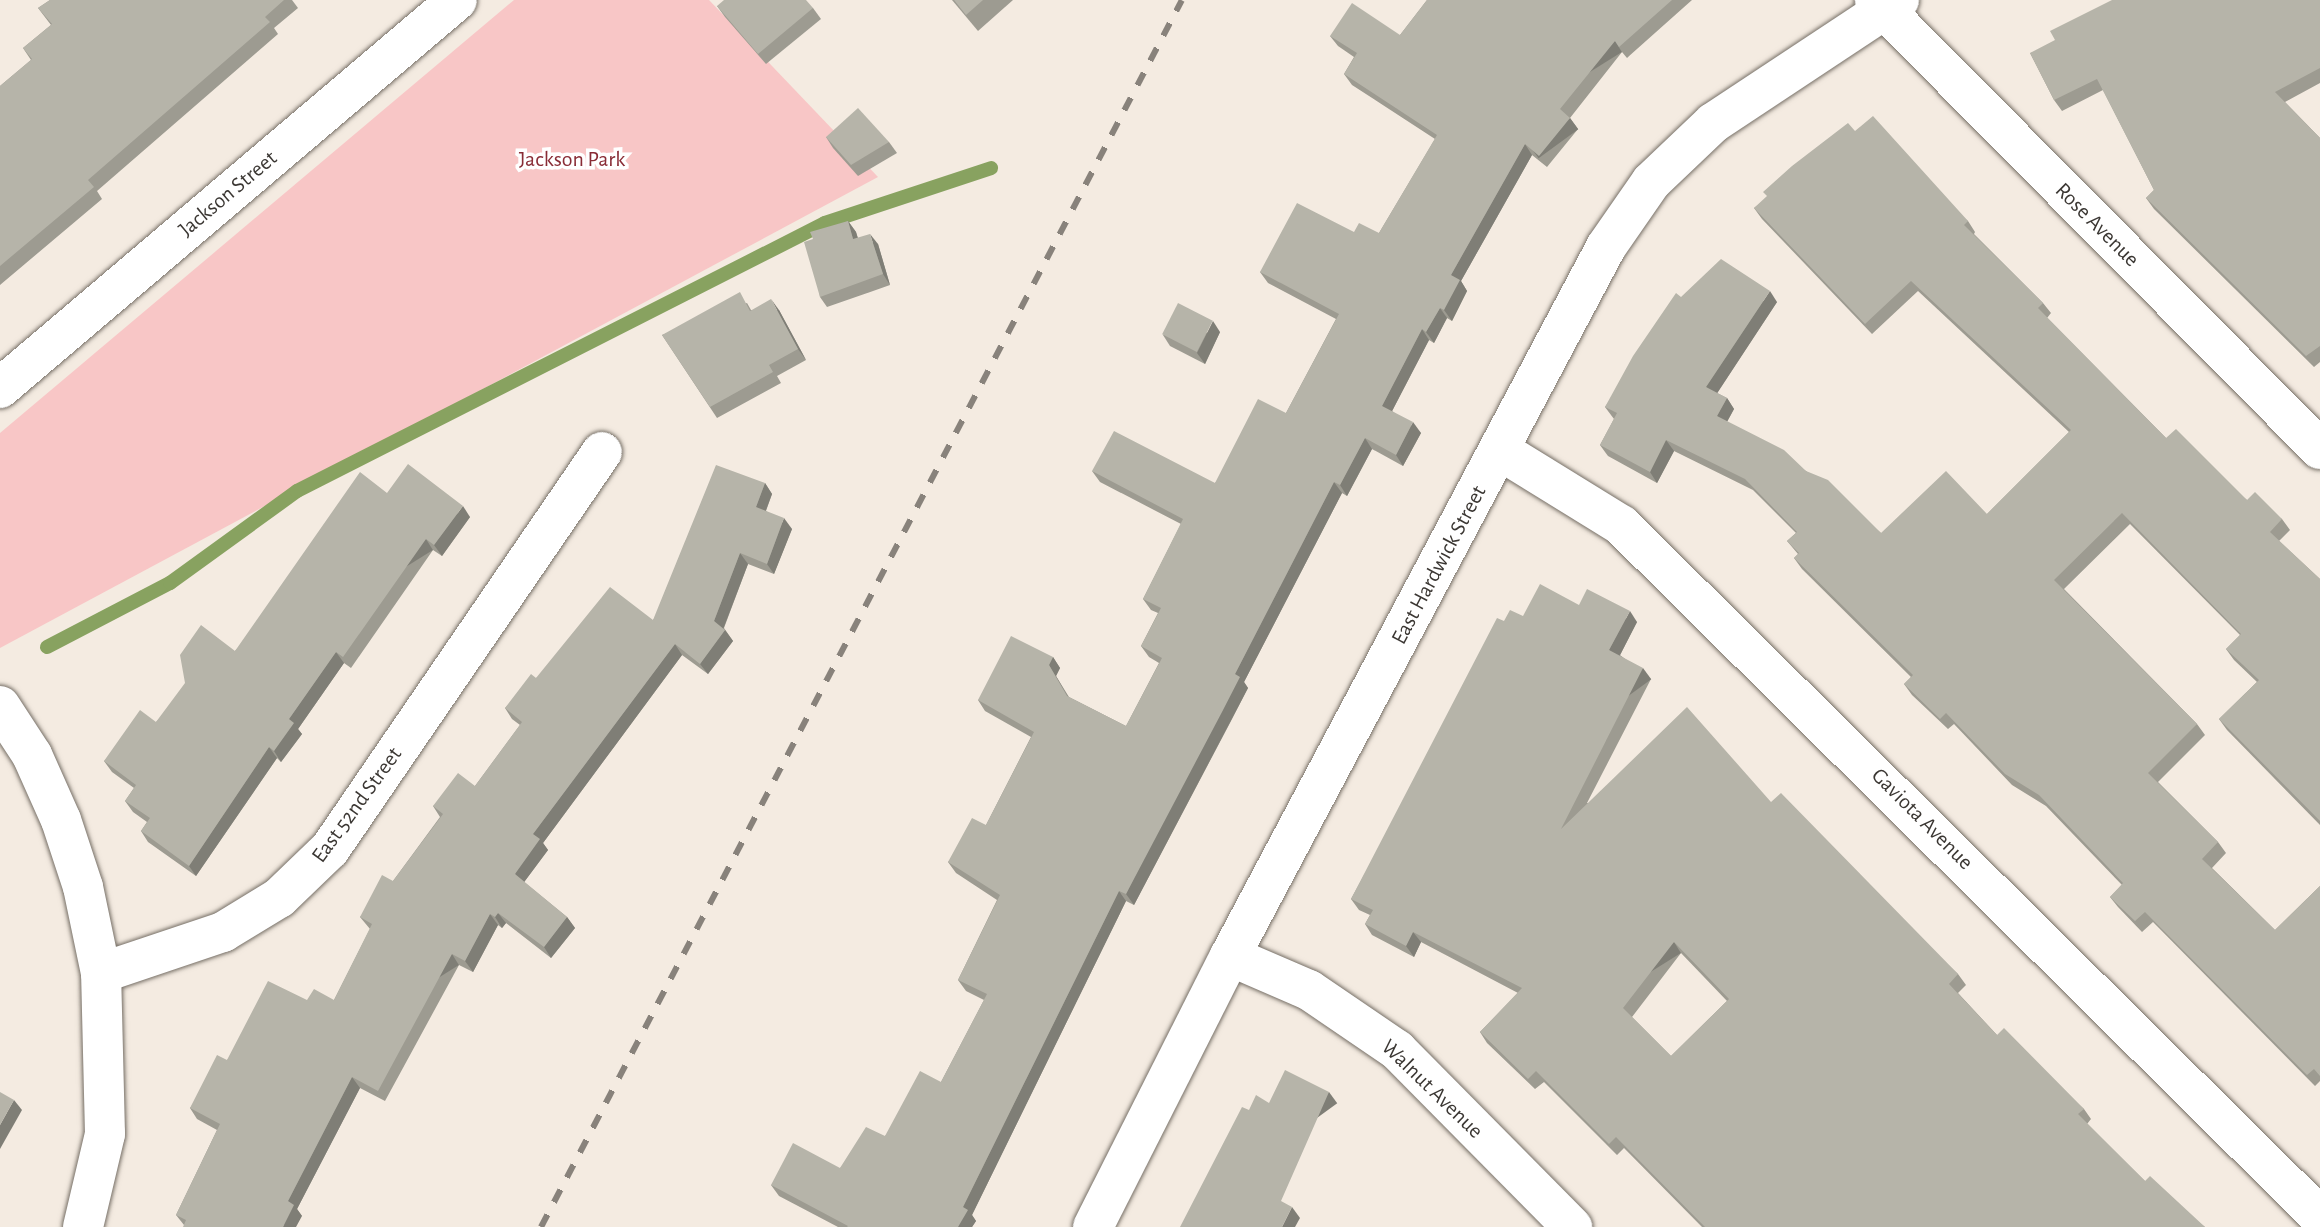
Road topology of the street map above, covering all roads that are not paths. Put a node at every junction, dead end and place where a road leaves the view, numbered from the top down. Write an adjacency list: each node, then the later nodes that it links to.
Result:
1 (457, 0): 3 (street, Jackson Street)
2 (1886, 3): 4 (street, Rose Avenue); 5 (street, East Hardwick Street)
3 (0, 388)
4 (2320, 449)
5 (1501, 451): 8 (street, East Hardwick Street); 10 (street, Gaviota Avenue)
6 (602, 452): 9 (street, East 52nd Street)
7 (0, 706): 9 (street)
8 (1230, 956): 12 (street, East Hardwick Street); 13 (street, Walnut Avenue)
9 (101, 973): 11 (street)
10 (2320, 1217)
11 (83, 1227)
12 (1093, 1227)
13 (1572, 1227)

